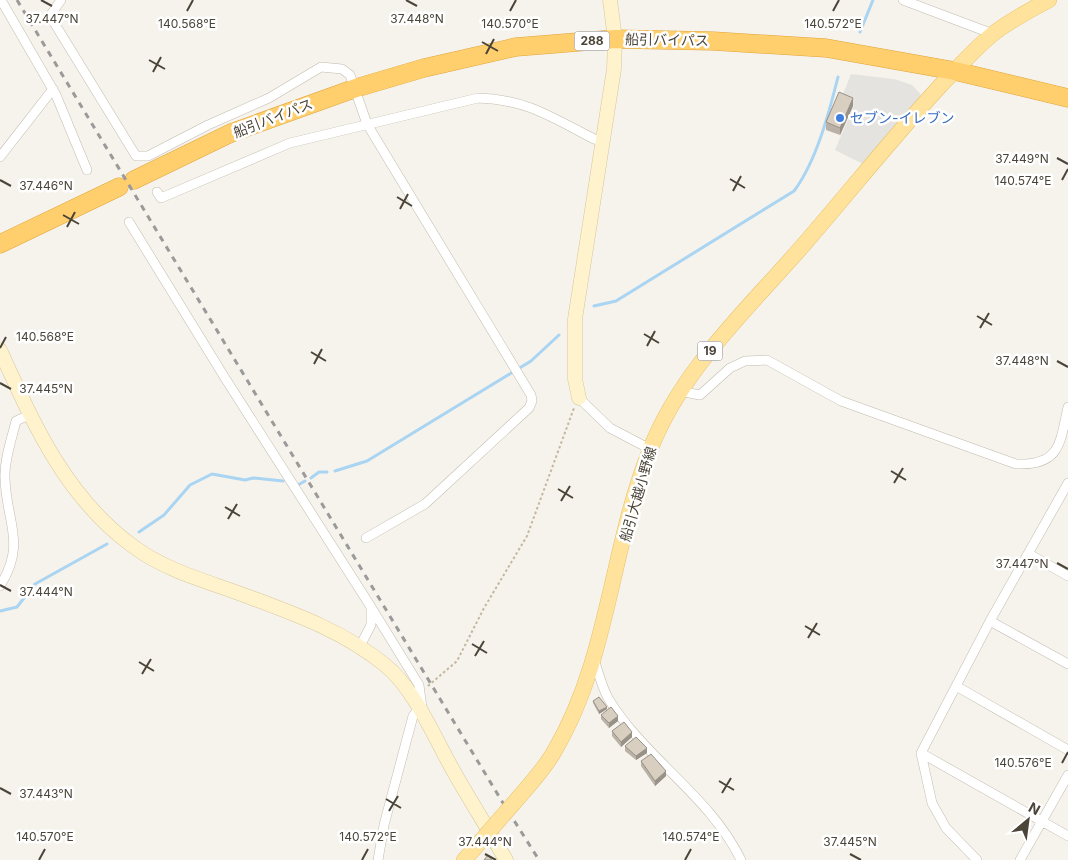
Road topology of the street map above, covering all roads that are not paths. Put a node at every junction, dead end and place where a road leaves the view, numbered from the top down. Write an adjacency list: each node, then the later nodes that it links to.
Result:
1 (1, 0): 10 (street)
2 (62, 0): 9 (street)
3 (610, 0): 7 (street)
4 (903, 0): 6 (street)
5 (1049, 0): 6 (main road, 船引大越小野線 / 19)
6 (992, 34): 8 (main road, 船引大越小野線 / 19)
7 (614, 39): 8 (highway, 船引バイパス / 288); 9 (highway, 船引バイパス / 288); 13 (street)
8 (955, 71): 11 (highway, 船引バイパス / 288); 20 (main road, 船引大越小野線 / 19)
9 (356, 88): 12 (street); 18 (highway, 船引バイパス / 288)
10 (54, 89): 14 (street); 15 (street)
11 (1068, 98)
12 (367, 124): 13 (street); 16 (street); 27 (street)
13 (604, 141): 21 (street)
14 (0, 158)
15 (87, 170)
16 (157, 192)
17 (129, 222): 31 (street)
18 (0, 244)
19 (0, 350): 23 (street)
20 (679, 391): 22 (street); 24 (main road, 船引大越小野線 / 19)
21 (579, 398): 24 (street)
22 (1068, 407)
23 (29, 415): 30 (street); 33 (street)
24 (650, 449): 34 (main road, 船引大越小野線 / 19)
25 (1068, 483): 26 (street)
26 (1065, 494): 28 (street)
27 (366, 538)
28 (1029, 554): 29 (street); 32 (street)
29 (1068, 576)
30 (0, 586)
31 (371, 607): 33 (street); 37 (street)
32 (990, 621): 35 (street); 36 (street)
33 (360, 646): 37 (street)
34 (594, 659): 43 (main road, 船引大越小野線 / 19, bridge); 46 (street)
35 (1068, 664)
36 (956, 686): 38 (street); 39 (street)
37 (421, 713): 44 (street); 45 (street)
38 (1068, 750)
39 (921, 753): 41 (street); 47 (street)
40 (1068, 775): 41 (street)
41 (1042, 821): 42 (street); 48 (street)
42 (1068, 836)
43 (468, 855)
44 (378, 860)
45 (506, 860)
46 (741, 860)
47 (977, 860)
48 (1020, 860)

